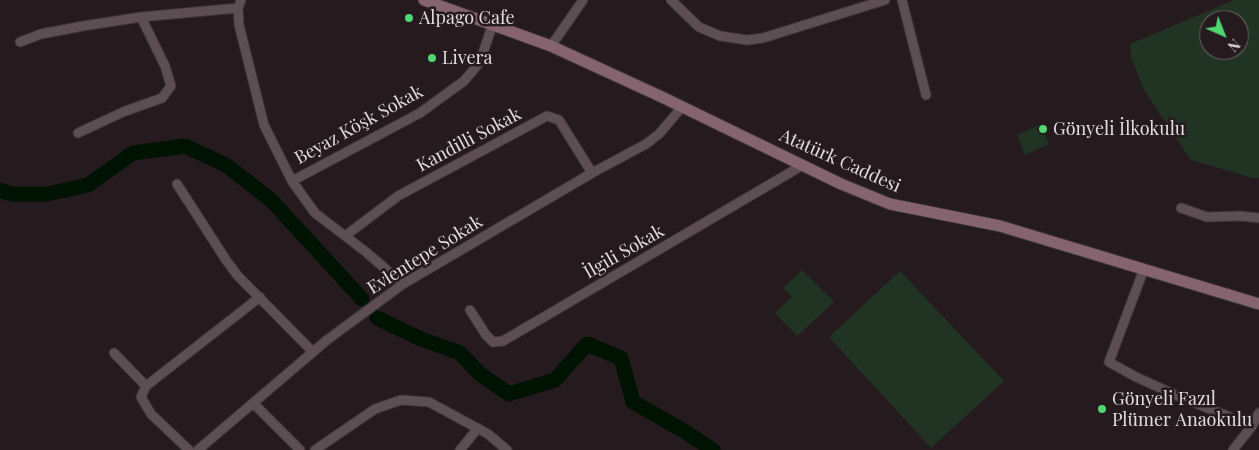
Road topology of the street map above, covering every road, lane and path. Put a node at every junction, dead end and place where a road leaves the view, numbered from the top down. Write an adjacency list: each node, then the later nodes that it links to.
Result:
1 (424, 0): 8 (main road, Atatürk Caddesi)
2 (583, 0): 10 (street)
3 (672, 0): 4 (street)
4 (885, 0)
5 (902, 0): 11 (street)
6 (239, 4): 7 (street); 16 (street)
7 (141, 17): 9 (street); 13 (street)
8 (492, 26): 10 (main road, Atatürk Caddesi); 16 (street, Beyaz Köşk Sokak)
9 (20, 42)
10 (551, 46): 12 (main road, Atatürk Caddesi)
11 (926, 95)
12 (682, 107): 14 (main road, Atatürk Caddesi); 15 (street, Evlentepe Sokak)
13 (78, 133)
14 (803, 166): 21 (main road, Atatürk Caddesi); 25 (street, İlgili Sokak)
15 (592, 173): 20 (street, Kandilli Sokak); 22 (street, Evlentepe Sokak)
16 (292, 181): 20 (street)
17 (177, 184): 23 (street)
18 (1181, 208): 19 (street)
19 (1259, 218)
20 (345, 236): 22 (street)
21 (1144, 269): 24 (main road, Atatürk Caddesi); 31 (street)
22 (403, 284): 26 (street, Evlentepe Sokak)
23 (260, 297): 26 (street); 28 (street)
24 (1259, 304)
25 (470, 310)
26 (313, 352): 29 (street, Evlentepe Sokak)
27 (114, 353): 28 (street)
28 (146, 386): 33 (street)
29 (252, 403): 34 (street, Evlentepe Sokak); 35 (street)
30 (1259, 413): 31 (street)
31 (1252, 426): 39 (street)
32 (478, 428): 36 (street); 37 (street); 38 (street)
33 (189, 450)
34 (198, 450)
35 (300, 450)
36 (316, 450)
37 (460, 450)
38 (507, 450)
39 (1233, 450)

